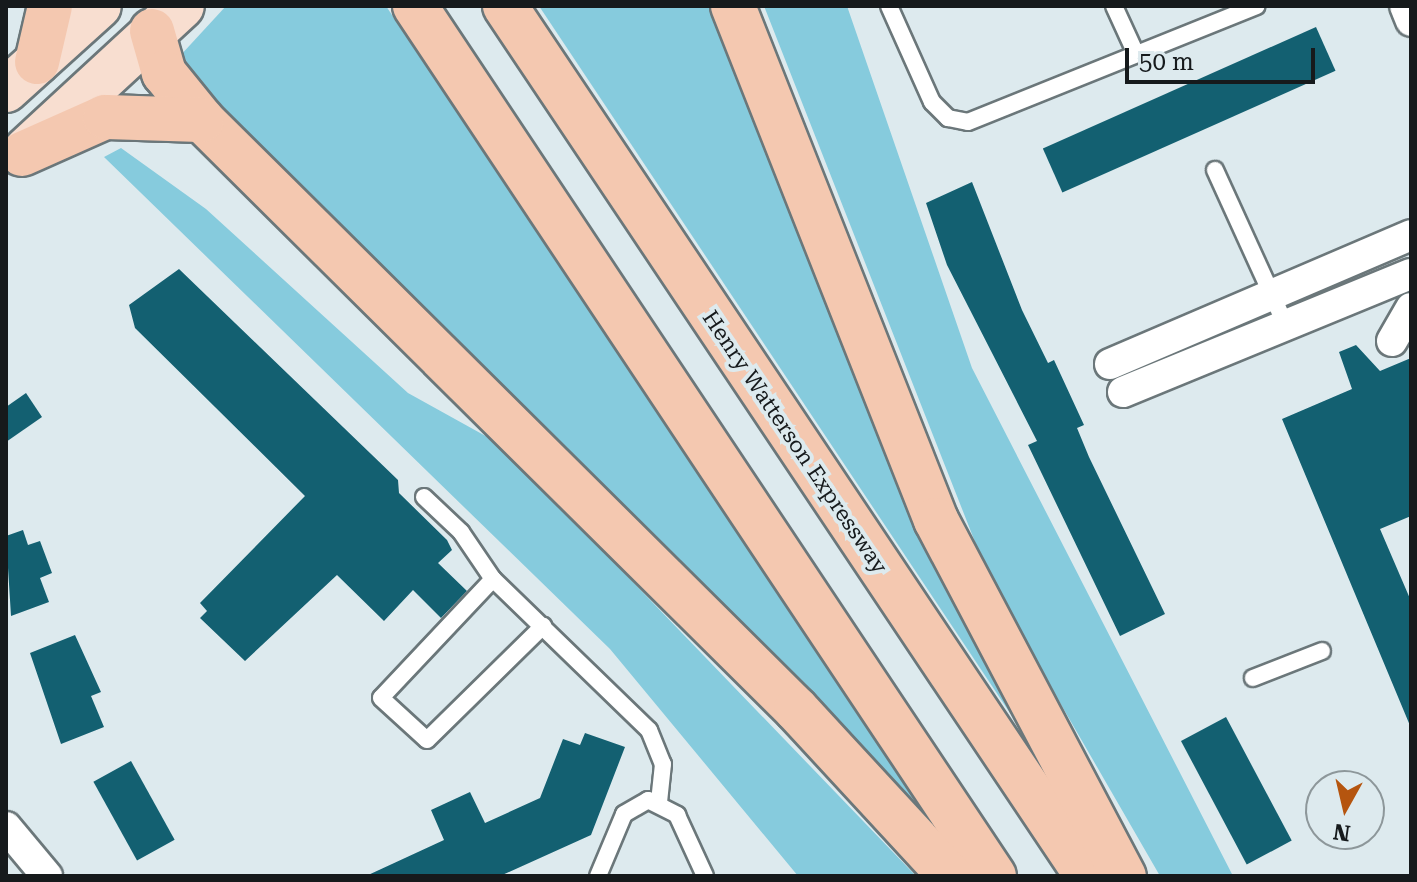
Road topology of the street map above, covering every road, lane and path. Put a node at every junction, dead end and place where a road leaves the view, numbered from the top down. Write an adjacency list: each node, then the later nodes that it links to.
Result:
1 (50, 6): 13 (highway)
2 (99, 6): 13 (main road)
3 (415, 6): 36 (highway)
4 (505, 6): 37 (highway, Henry Watterson Expressway)
5 (733, 6): 38 (highway)
6 (889, 6): 12 (lane)
7 (1114, 6): 12 (lane)
8 (1257, 6): 12 (lane)
9 (1405, 6): 11 (street)
10 (155, 14): 14 (highway); 15 (main road)
11 (1411, 21)
12 (1136, 54)
13 (22, 76)
14 (202, 120): 15 (highway); 35 (highway)
15 (14, 161)
16 (1215, 170): 19 (lane)
17 (1411, 235): 19 (street)
18 (1411, 274): 21 (street)
19 (1272, 294): 21 (lane); 23 (street)
20 (1411, 308): 22 (street)
21 (1286, 326): 24 (street)
22 (1392, 341)
23 (1110, 364)
24 (1123, 392)
25 (424, 497): 26 (lane)
26 (493, 579): 27 (lane); 27 (lane)
27 (543, 626): 30 (lane)
28 (1322, 651): 29 (lane)
29 (1253, 678)
30 (659, 801): 33 (lane); 34 (lane)
31 (6, 827): 32 (street)
32 (47, 876)
33 (598, 876)
34 (705, 876)
35 (950, 876)
36 (994, 876)
37 (1087, 876)
38 (1124, 876)

